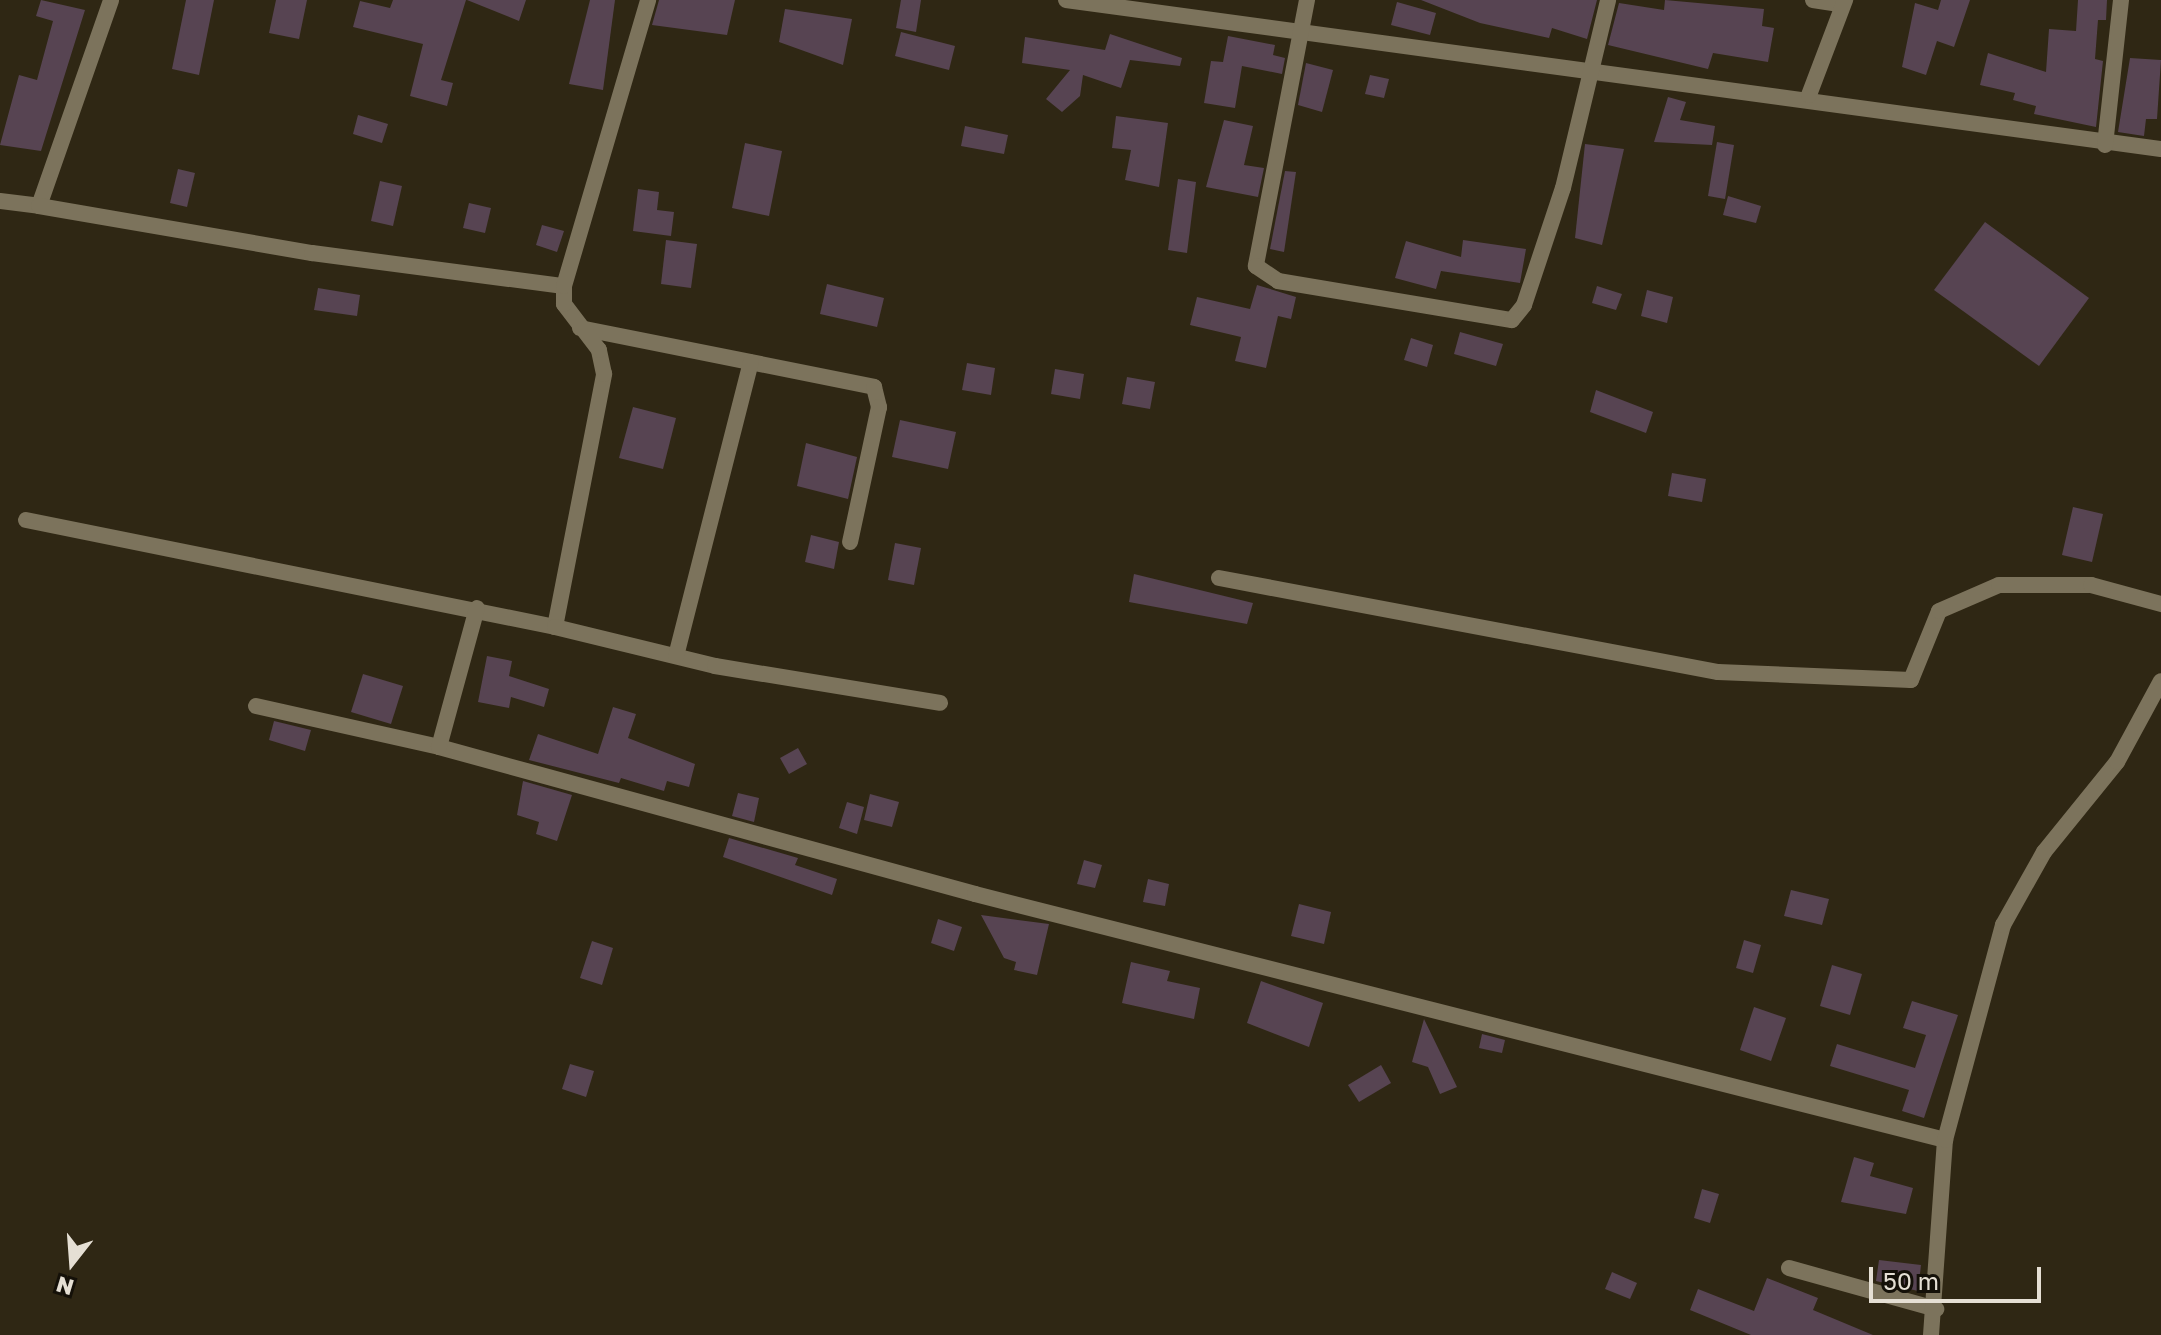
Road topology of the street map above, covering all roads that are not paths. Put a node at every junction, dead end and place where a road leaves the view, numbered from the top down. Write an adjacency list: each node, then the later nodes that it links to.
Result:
1 (111, 0): 15 (street)
2 (648, 0): 16 (street)
3 (1066, 0): 9 (street)
4 (1307, 0): 9 (street)
5 (1608, 0): 10 (street)
6 (1813, 0): 8 (street)
7 (2121, 0): 12 (street)
8 (1844, 3): 11 (street)
9 (1297, 27): 10 (street); 10 (street)
10 (1588, 67): 11 (street)
11 (1809, 95): 12 (street)
12 (2105, 145): 13 (street)
13 (2161, 149)
14 (0, 201): 15 (street)
15 (39, 206): 16 (street)
16 (564, 286): 17 (street)
17 (580, 328): 18 (street); 24 (street)
18 (751, 362): 20 (street); 25 (street)
19 (26, 520): 23 (street)
20 (850, 542)
21 (1219, 578): 22 (street)
22 (2161, 604)
23 (477, 608): 24 (street); 29 (street)
24 (555, 627): 25 (street)
25 (676, 656): 27 (street)
26 (2161, 681): 30 (street)
27 (940, 703)
28 (256, 706): 29 (street)
29 (439, 747): 30 (street)
30 (1945, 1140): 32 (street)
31 (1789, 1268): 32 (street)
32 (1936, 1309): 33 (street)
33 (1931, 1335)

